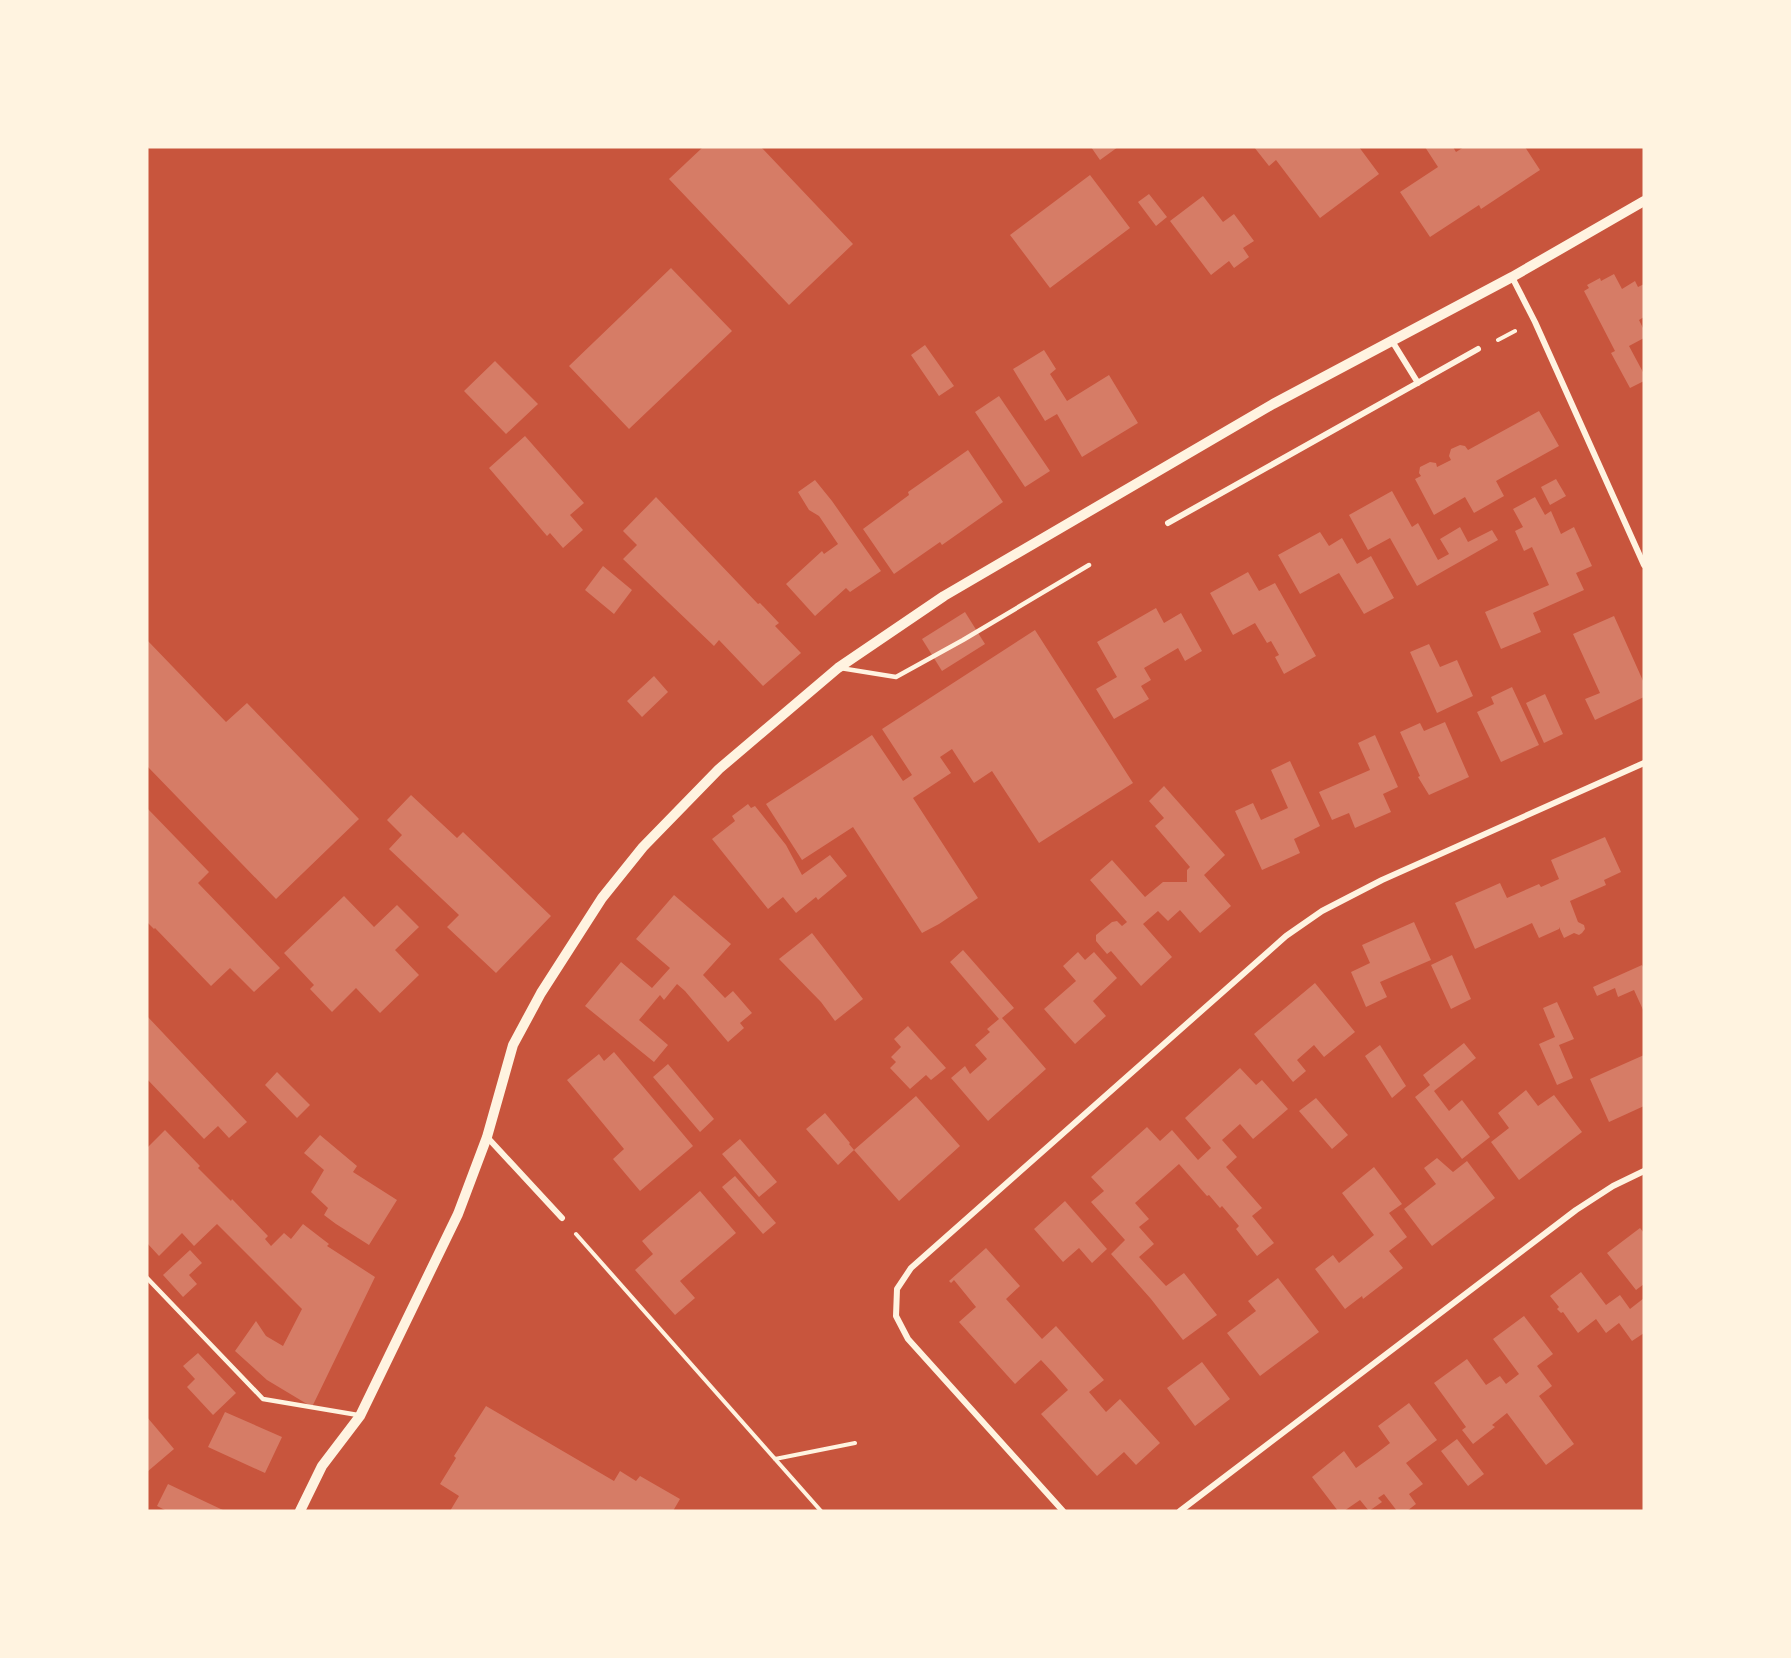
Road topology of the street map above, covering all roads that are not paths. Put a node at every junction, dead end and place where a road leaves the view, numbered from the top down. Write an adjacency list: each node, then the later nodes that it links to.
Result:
1 (1644, 201): 2 (street)
2 (1512, 277): 3 (street); 8 (street)
3 (1392, 341): 5 (street); 9 (street)
4 (1478, 349): 5 (street)
5 (1418, 383): 6 (street)
6 (1168, 523)
7 (1089, 565): 9 (lane)
8 (1644, 565)
9 (838, 668): 11 (street)
10 (1644, 763): 17 (street)
11 (487, 1137): 13 (street); 15 (street)
12 (1644, 1171): 18 (street)
13 (562, 1218)
14 (147, 1278): 15 (lane)
15 (360, 1416): 16 (street)
16 (300, 1511)
17 (1063, 1511)
18 (1180, 1511)

